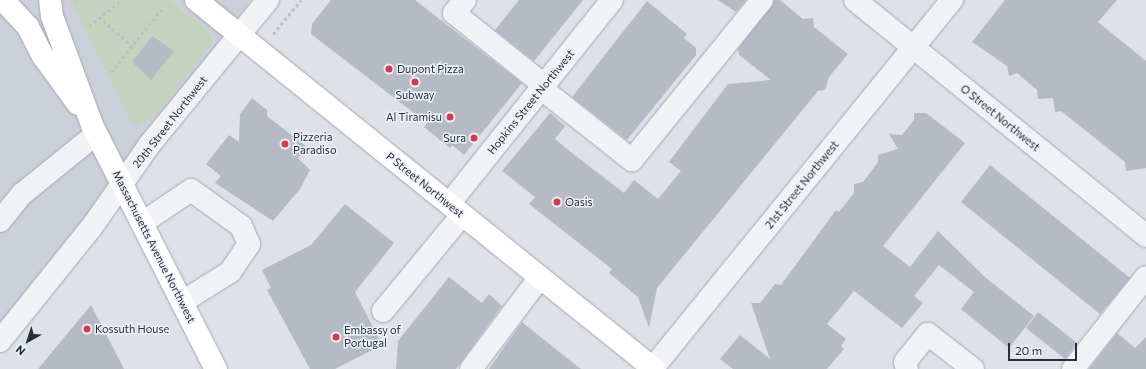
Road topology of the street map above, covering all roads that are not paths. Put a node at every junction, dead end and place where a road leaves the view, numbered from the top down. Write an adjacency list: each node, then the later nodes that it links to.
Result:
1 (3, 0): 13 (main road, Massachusetts Avenue Northwest)
2 (50, 0): 13 (main road, Massachusetts Avenue Northwest)
3 (196, 0): 10 (main road, P Street Northwest)
4 (268, 0): 10 (street, 20th Street Northwest)
5 (465, 0): 12 (street)
6 (612, 0): 12 (street, Hopkins Street Northwest)
7 (762, 0): 12 (street)
8 (854, 0): 11 (street, O Street Northwest)
9 (952, 0): 11 (street, 21st Street Northwest)
10 (239, 35): 14 (street, 20th Street Northwest); 15 (main road, P Street Northwest)
11 (913, 48): 18 (street, O Street Northwest); 27 (street, 21st Street Northwest)
12 (543, 87): 15 (street, Hopkins Street Northwest)
13 (94, 129): 14 (main road, Massachusetts Avenue Northwest); 16 (street)
14 (122, 185): 17 (main road, Massachusetts Avenue Northwest); 23 (street, 20th Street Northwest)
15 (455, 210): 19 (main road, P Street Northwest); 22 (street, Hopkins Street Northwest)
16 (0, 221)
17 (142, 223): 21 (main road, Massachusetts Avenue Northwest); 21 (street)
18 (1146, 236)
19 (540, 277): 26 (street); 27 (main road, P Street Northwest)
20 (1146, 277): 29 (street)
21 (182, 302): 25 (main road, Massachusetts Avenue Northwest)
22 (383, 311)
23 (0, 341)
24 (906, 366): 28 (street)
25 (216, 369)
26 (471, 369)
27 (653, 369)
28 (973, 369)
29 (1073, 369)

